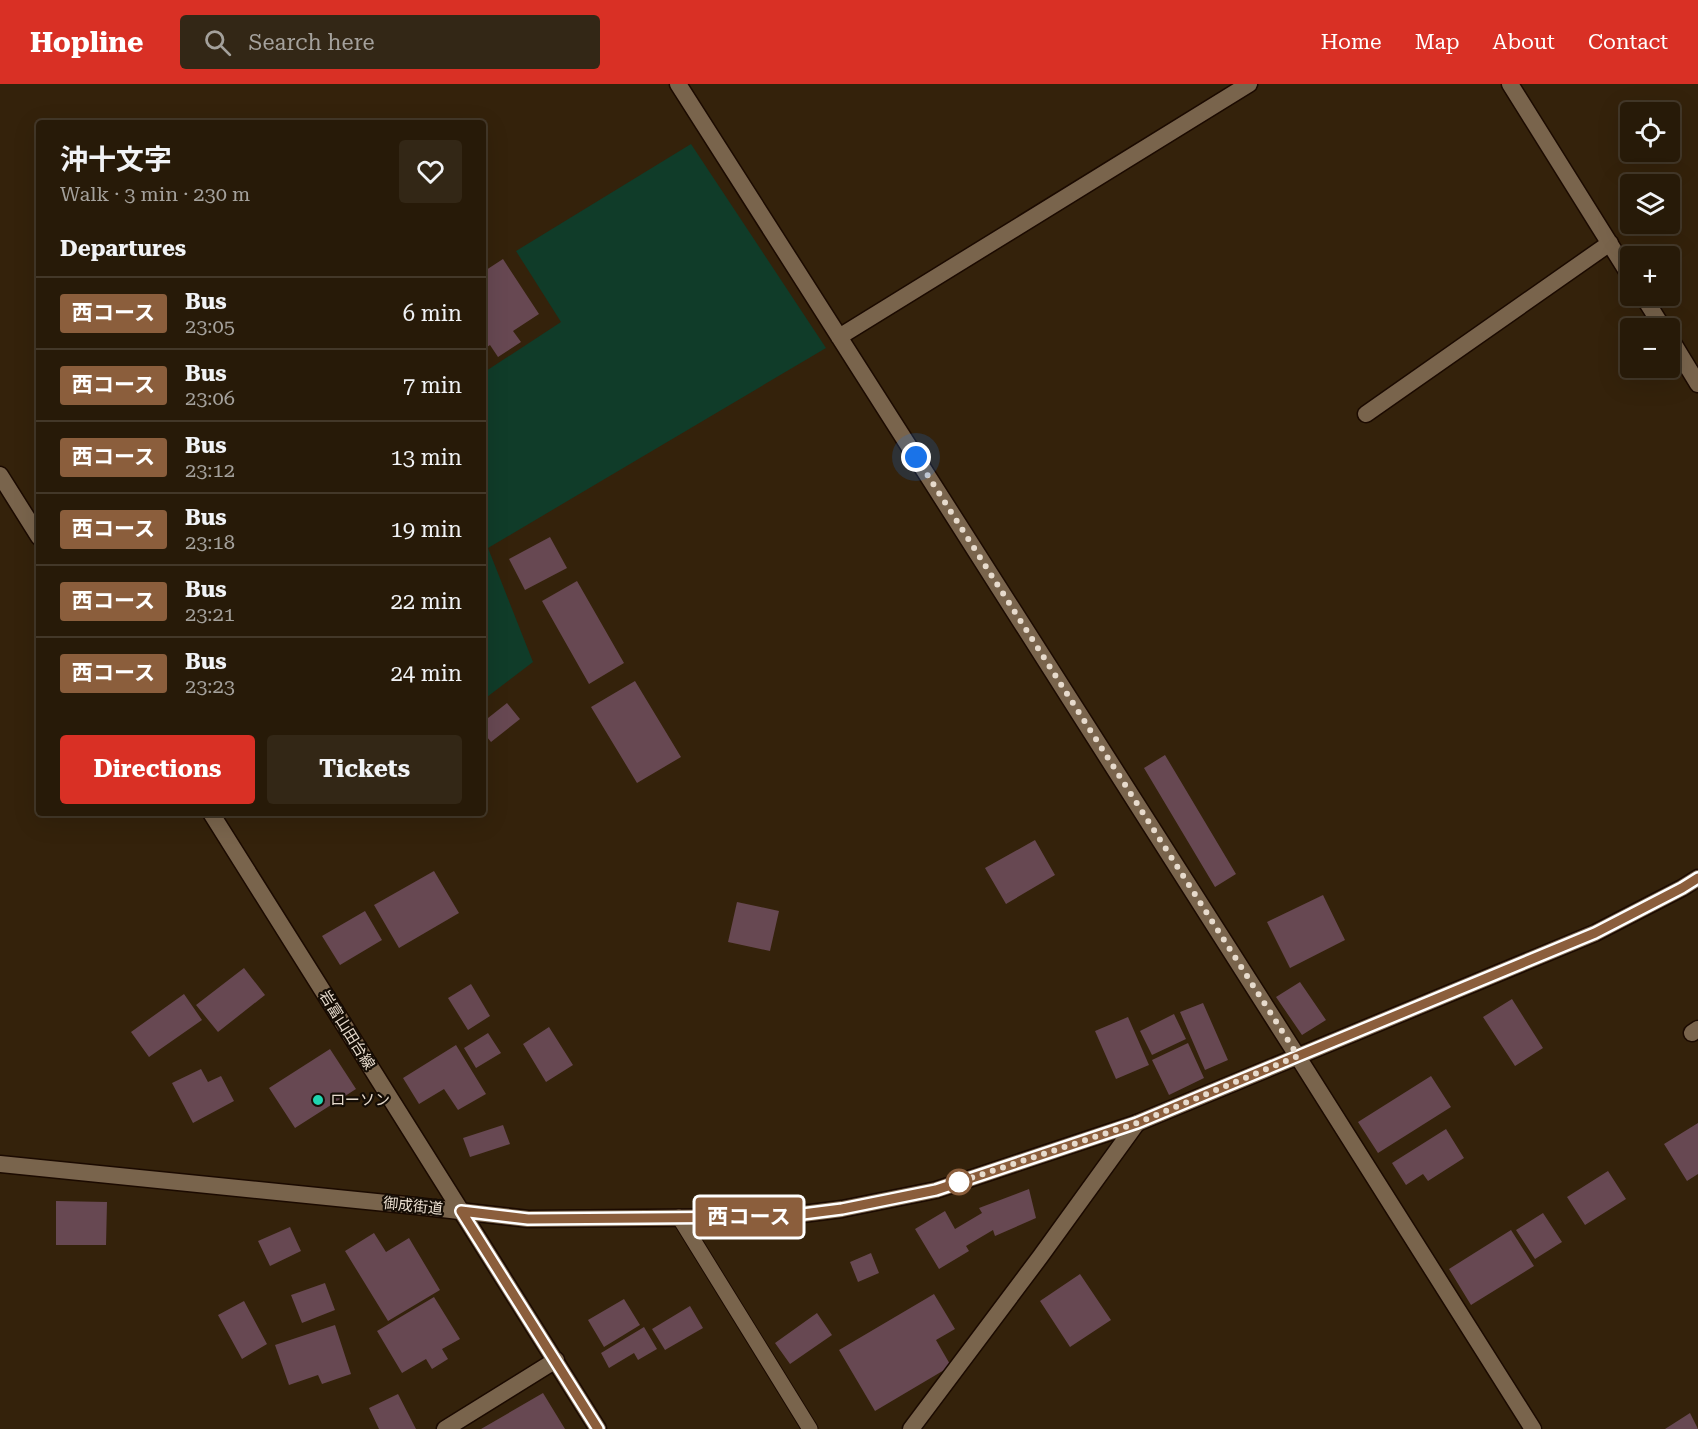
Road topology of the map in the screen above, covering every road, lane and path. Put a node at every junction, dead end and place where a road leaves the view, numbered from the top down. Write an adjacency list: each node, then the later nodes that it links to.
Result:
1 (678, 84): 6 (street)
2 (1249, 84): 6 (street)
3 (1510, 84): 4 (street)
4 (1610, 243): 5 (street); 9 (street)
5 (1620, 260)
6 (839, 337): 14 (street)
7 (1680, 354): 8 (street)
8 (1698, 384)
9 (1366, 414)
10 (0, 475): 11 (street)
11 (36, 532)
12 (213, 816): 17 (street, 岩富山田台線)
13 (1698, 878): 14 (street, 御成街道)
14 (1298, 1056): 15 (street, 御成街道); 24 (street)
15 (1137, 1123): 18 (street, 御成街道); 23 (street)
16 (0, 1164): 17 (street, 御成街道)
17 (461, 1211): 18 (street, 御成街道); 19 (street, 岩富山田台線)
18 (679, 1217): 22 (lane)
19 (556, 1360): 20 (street); 21 (street, 岩富山田台線)
20 (445, 1429)
21 (598, 1429)
22 (810, 1429)
23 (911, 1429)
24 (1533, 1429)

